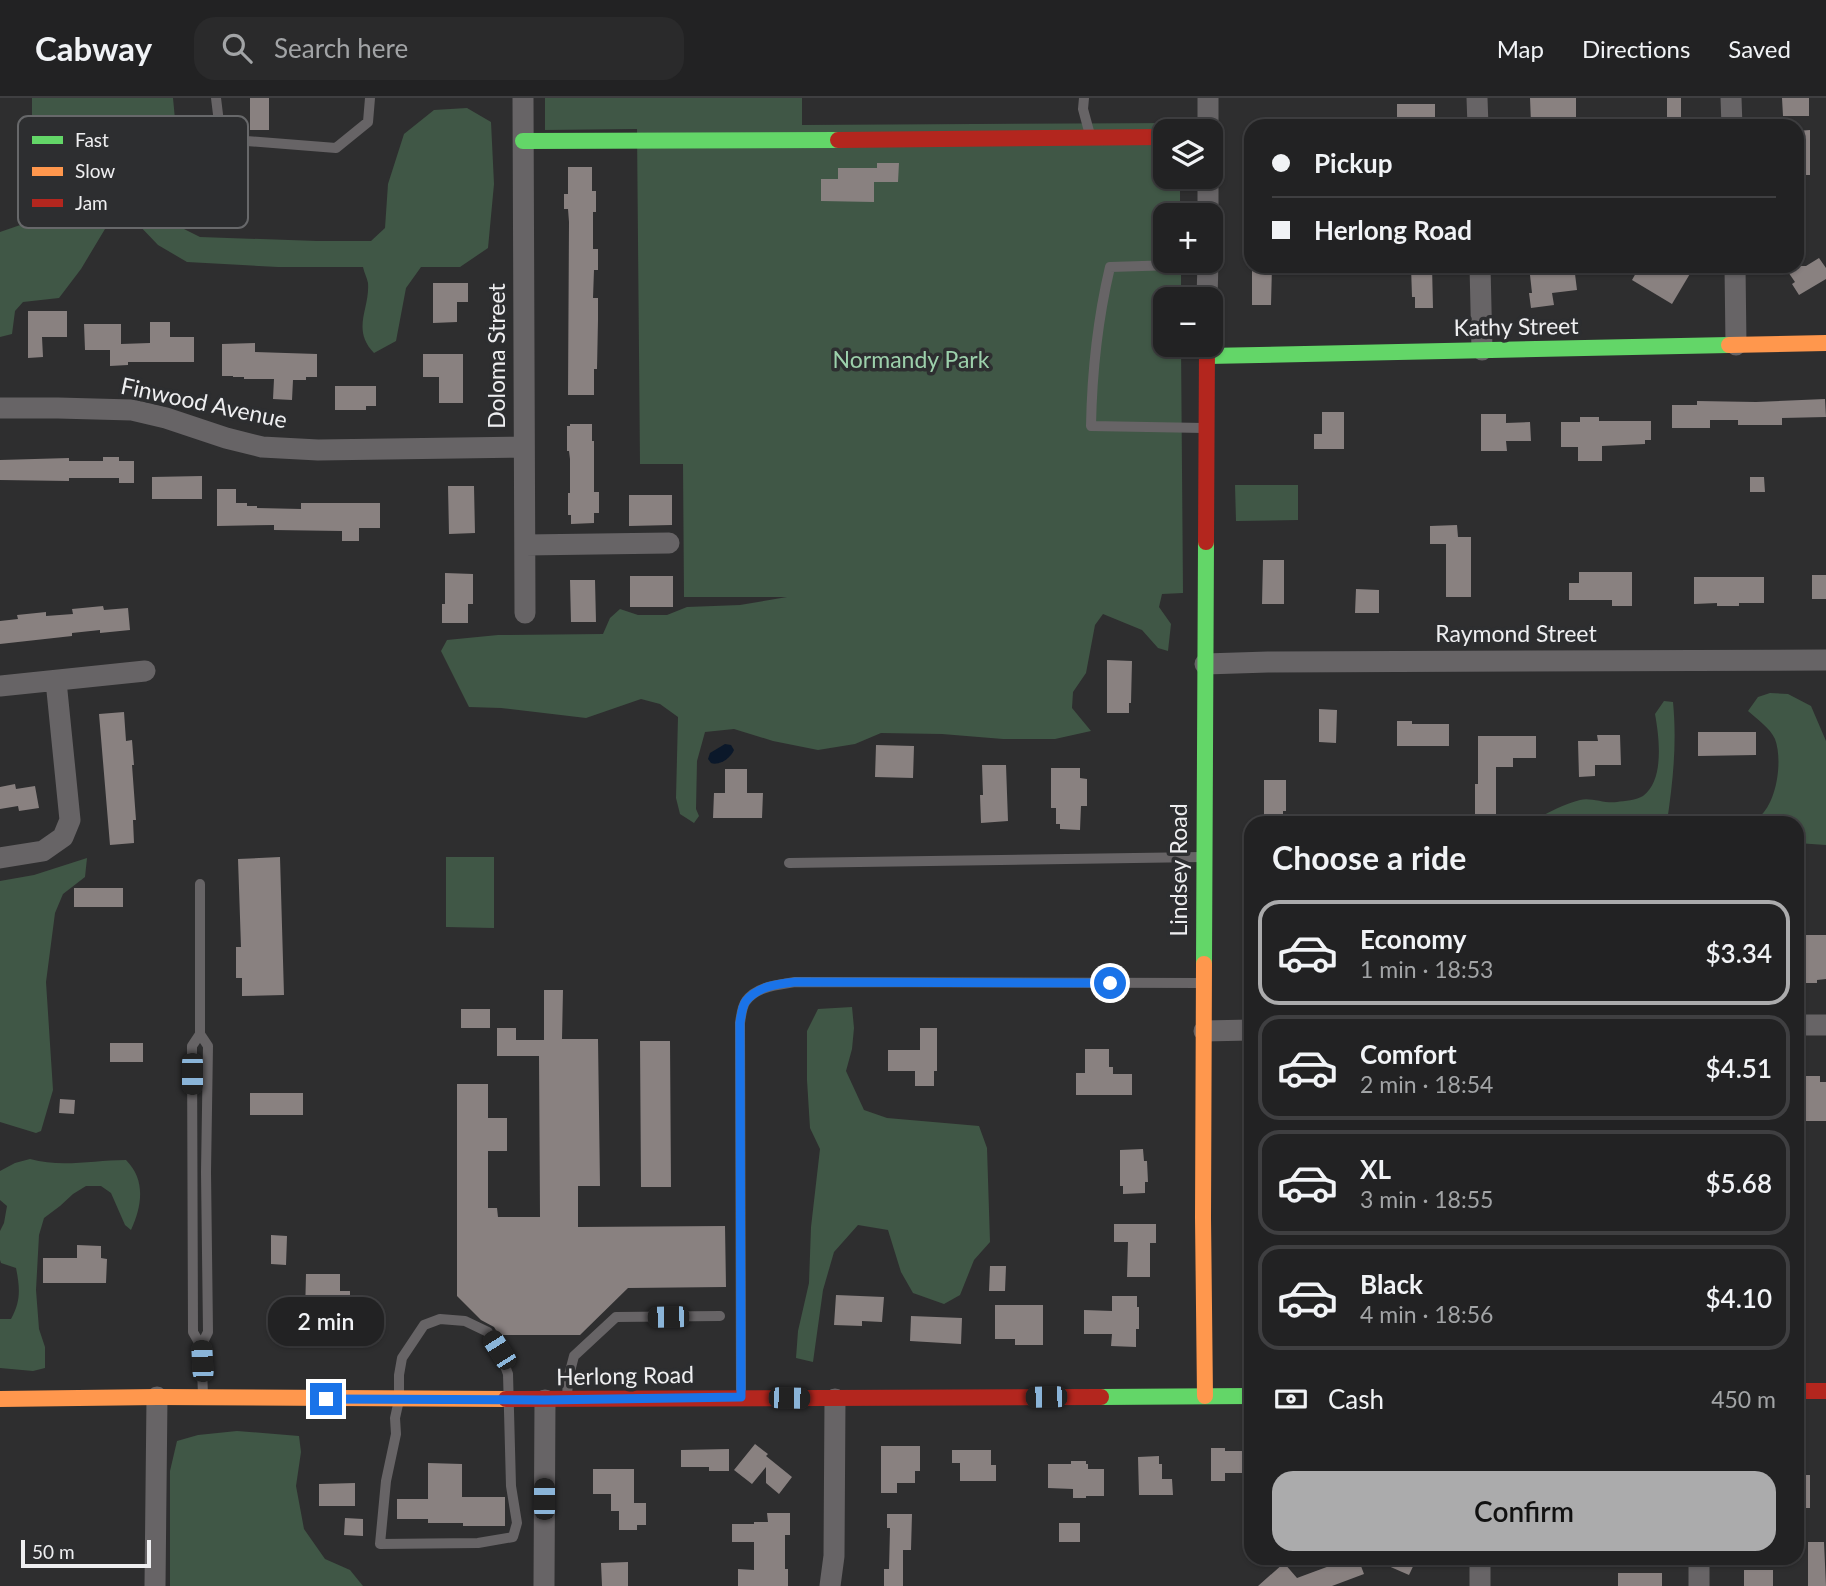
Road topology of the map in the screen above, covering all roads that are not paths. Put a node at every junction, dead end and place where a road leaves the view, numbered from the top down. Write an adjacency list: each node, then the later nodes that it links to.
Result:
1 (216, 98): 8 (lane)
2 (370, 98): 14 (lane)
3 (523, 98): 15 (street, Doloma Street)
4 (1084, 98): 13 (lane)
5 (1208, 98): 9 (street)
6 (1477, 98): 10 (street)
7 (1731, 98): 11 (street)
8 (218, 116)
9 (1208, 119)
10 (1478, 119)
11 (1732, 119)
12 (1153, 137): 13 (street)
13 (1090, 138): 15 (street)
14 (248, 141)
15 (523, 141): 26 (street, Doloma Street)
16 (1153, 265): 25 (lane)
17 (1480, 273): 22 (street)
18 (1735, 273): 20 (street)
19 (1826, 343): 20 (street, Kathy Street)
20 (1736, 345): 22 (street, Kathy Street)
21 (1223, 350): 22 (street, Kathy Street)
22 (1482, 351)
23 (1207, 357): 25 (street, Lindsey Road)
24 (0, 408): 26 (street, Finwood Avenue)
25 (1206, 428): 31 (street, Lindsey Road)
26 (524, 447): 28 (street, Doloma Street)
27 (669, 543): 28 (street)
28 (525, 545): 29 (street, Doloma Street)
29 (525, 613)
30 (1826, 660): 31 (street, Raymond Street)
31 (1205, 664): 35 (street, Lindsey Road)
32 (145, 671): 33 (street)
33 (56, 681): 34 (street); 36 (street)
34 (0, 686)
35 (1205, 857): 37 (lane); 39 (street, Lindsey Road)
36 (0, 858)
37 (789, 863)
38 (200, 884): 44 (lane)
39 (1204, 983): 43 (street, Lindsey Road); 53 (lane)
40 (1804, 1025): 41 (street)
41 (1826, 1025)
42 (1244, 1030): 43 (street)
43 (1204, 1031): 49 (street, Lindsey Road)
44 (200, 1034): 46 (lane); 46 (lane)
45 (720, 1316): 56 (lane)
46 (201, 1346): 52 (lane)
47 (1804, 1391): 48 (street)
48 (1826, 1391)
49 (1205, 1396): 50 (street, Herlong Road); 57 (street, Herlong Road)
50 (1244, 1396)
51 (157, 1397): 52 (street, Herlong Road); 54 (street, Herlong Road); 62 (street)
52 (203, 1397): 58 (street, Herlong Road)
53 (741, 1397): 56 (street, Herlong Road); 57 (street, Herlong Road)
54 (0, 1399)
55 (509, 1399): 58 (street, Herlong Road); 58 (lane); 58 (lane); 59 (street, Herlong Road)
56 (567, 1399): 59 (street, Herlong Road)
57 (835, 1399): 64 (street)
58 (399, 1400)
59 (545, 1400): 63 (street)
60 (1480, 1565): 65 (street)
61 (1699, 1565): 66 (street)
62 (155, 1586)
63 (544, 1586)
64 (830, 1586)
65 (1480, 1586)
66 (1699, 1586)

